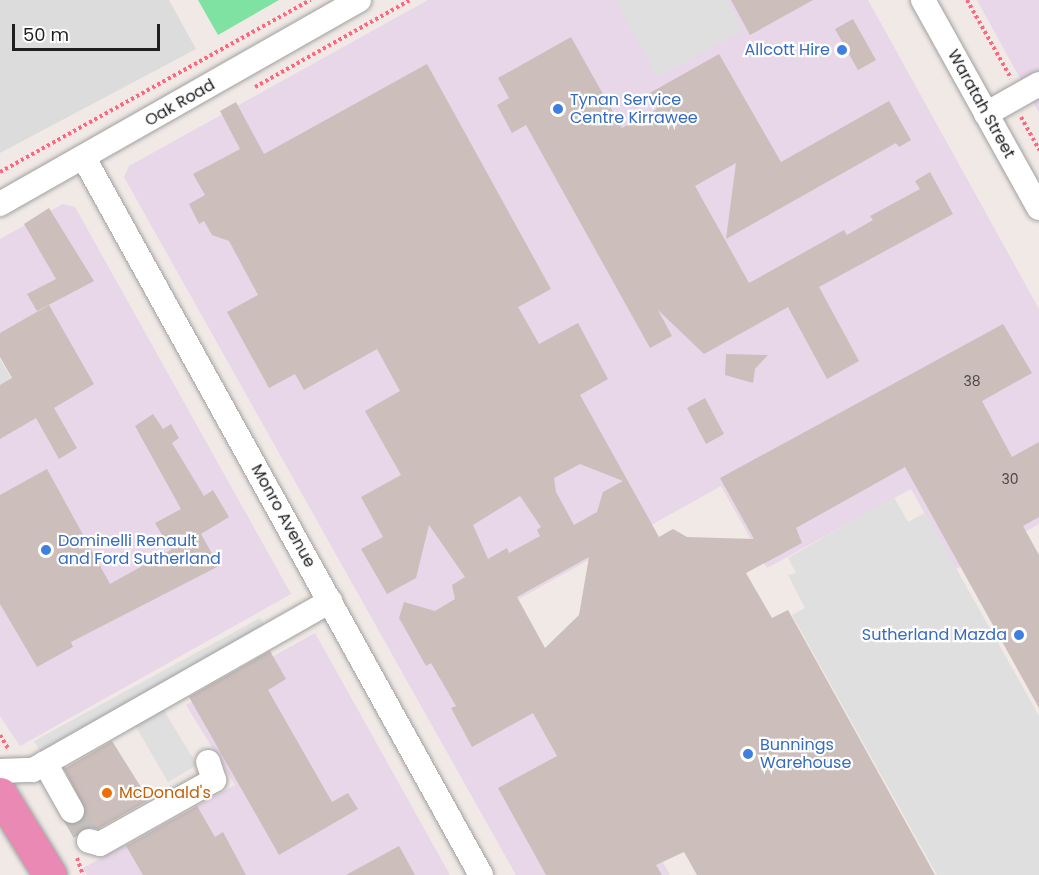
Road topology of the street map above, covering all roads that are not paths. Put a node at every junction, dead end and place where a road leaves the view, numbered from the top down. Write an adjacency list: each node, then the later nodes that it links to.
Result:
1 (923, 0): 4 (street, Waratah Street)
2 (356, 1): 5 (street, Oak Road)
3 (1039, 84): 4 (street)
4 (986, 114): 7 (street, Waratah Street)
5 (84, 158): 6 (street, Oak Road); 8 (street, Monro Avenue)
6 (0, 204)
7 (1039, 208)
8 (330, 602): 10 (street); 16 (street, Monro Avenue)
9 (206, 758): 14 (street)
10 (45, 763): 11 (street); 13 (street)
11 (0, 771)
12 (0, 794): 15 (highway)
13 (72, 811)
14 (88, 841)
15 (50, 875)
16 (481, 875)

